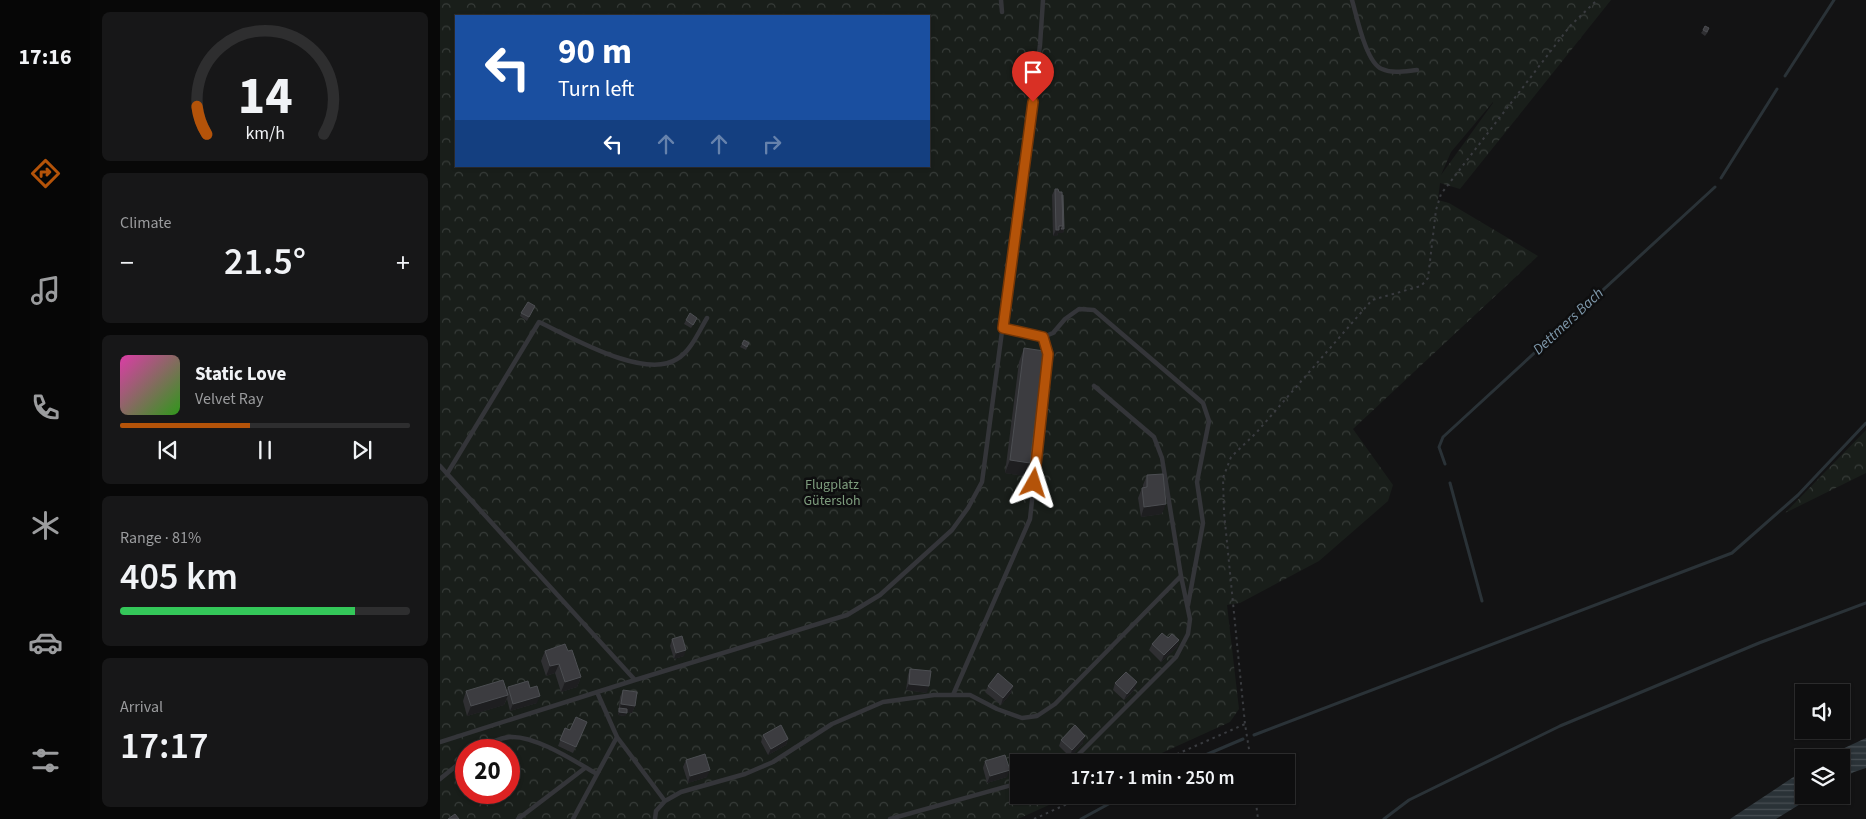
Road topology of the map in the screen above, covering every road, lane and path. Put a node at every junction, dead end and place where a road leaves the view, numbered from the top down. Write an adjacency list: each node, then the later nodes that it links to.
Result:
1 (1001, 0): 5 (lane)
2 (1043, 0): 8 (lane)
3 (1352, 0): 6 (lane)
4 (1597, 0): 18 (path)
5 (1002, 12)
6 (1417, 70)
7 (706, 318): 12 (lane)
8 (1003, 328): 9 (lane); 15 (lane)
9 (1043, 337): 14 (lane); 17 (lane)
10 (1094, 386): 13 (lane)
11 (440, 466): 12 (lane)
12 (447, 474): 15 (lane)
13 (1181, 576): 14 (lane); 17 (lane)
14 (1188, 607): 22 (lane)
15 (635, 680): 16 (lane)
16 (597, 692): 19 (lane); 21 (lane)
17 (953, 695): 30 (lane)
18 (1245, 724): 23 (path); 24 (path)
19 (617, 738): 27 (lane); 30 (lane)
20 (500, 739): 26 (lane)
21 (440, 742)
22 (1079, 754)
23 (1177, 754)
24 (1250, 754)
25 (455, 767): 28 (lane)
26 (585, 768): 27 (lane); 33 (lane)
27 (597, 774): 34 (lane)
28 (440, 779)
29 (1010, 786): 36 (lane)
30 (664, 801): 35 (lane)
31 (1067, 804): 37 (path)
32 (1256, 804): 38 (path)
33 (518, 819)
34 (573, 819)
35 (655, 819)
36 (890, 819)
37 (1034, 819)
38 (1258, 819)

